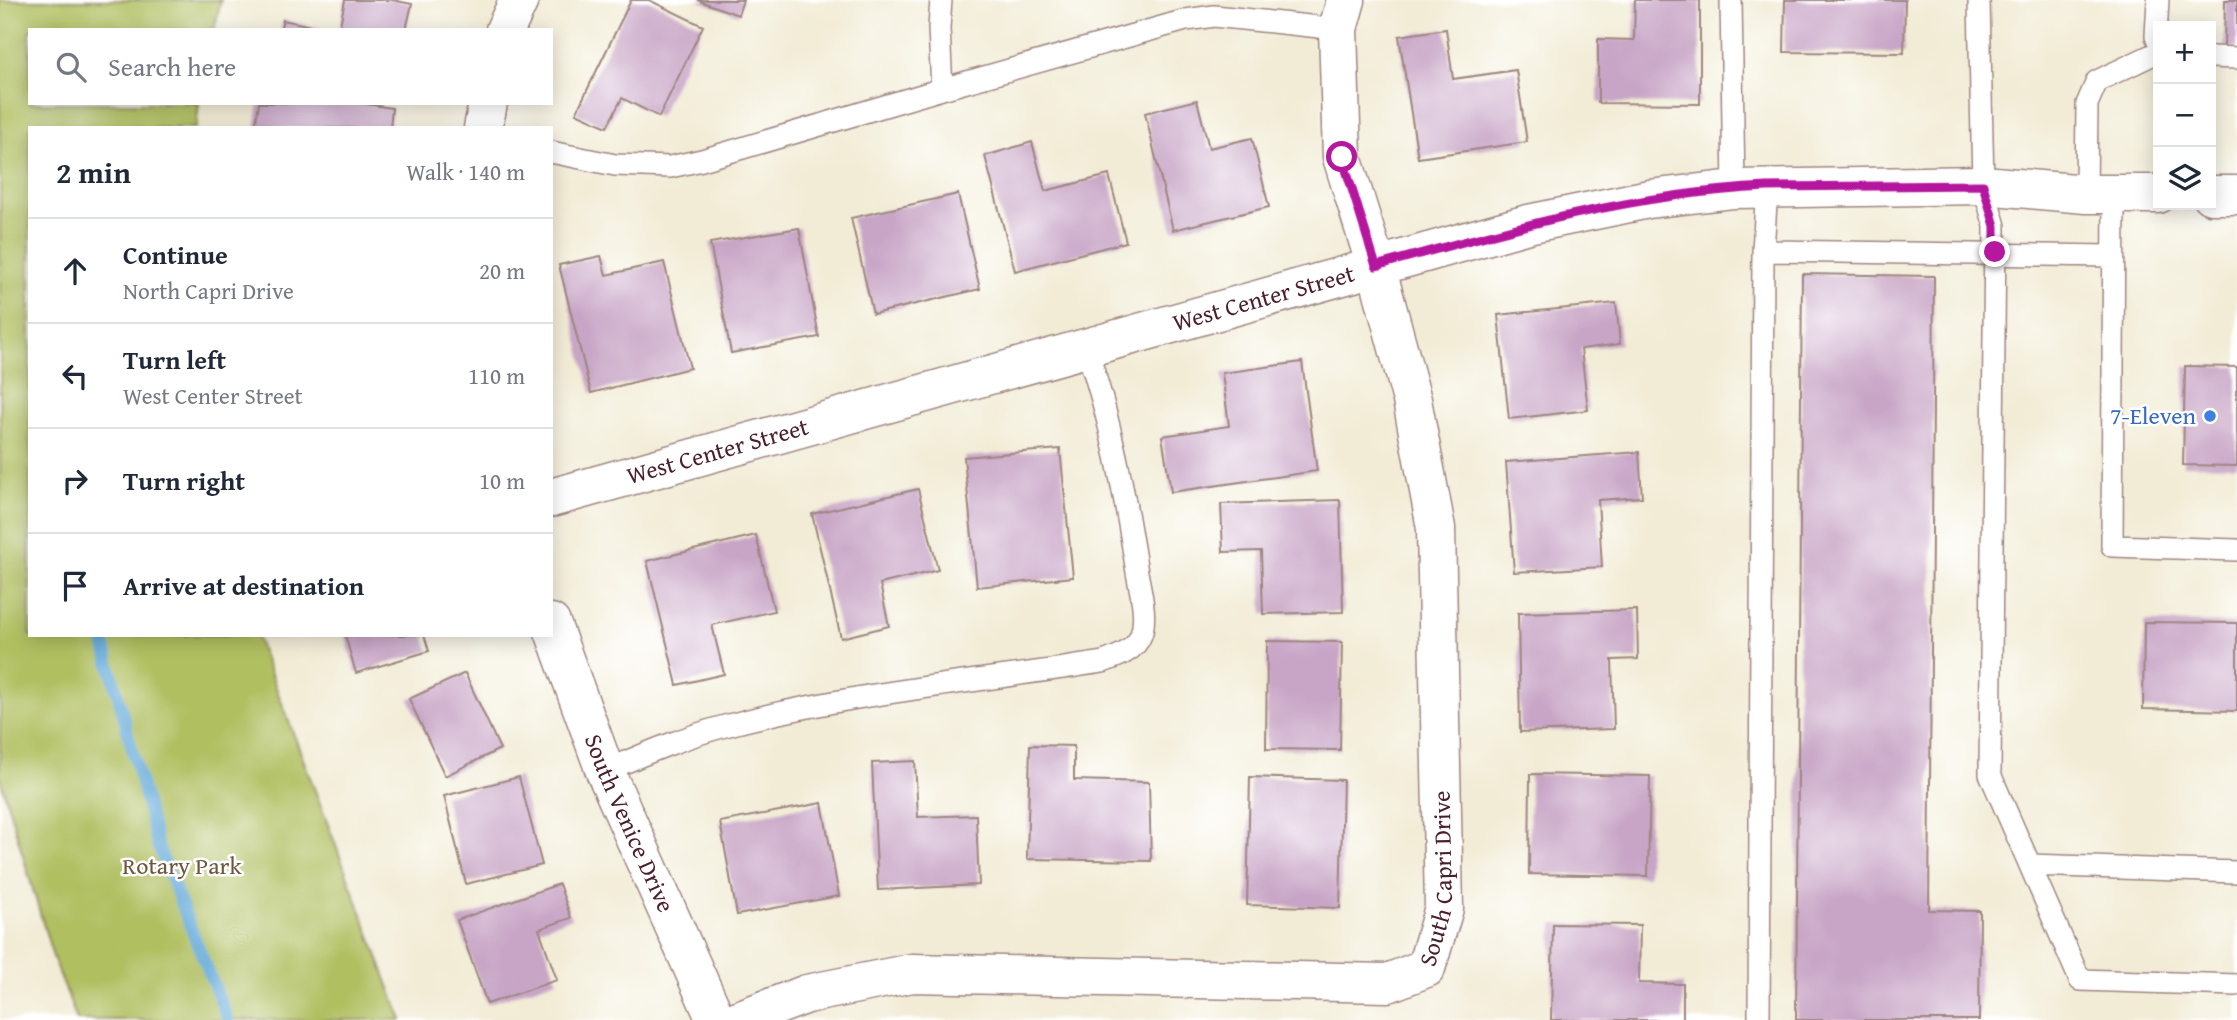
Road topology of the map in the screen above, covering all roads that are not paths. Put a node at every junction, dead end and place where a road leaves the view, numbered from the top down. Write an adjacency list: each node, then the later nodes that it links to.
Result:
1 (519, 0): 8 (street)
2 (941, 0): 12 (lane)
3 (1731, 0): 17 (lane)
4 (1979, 0): 16 (lane)
5 (2158, 0): 7 (lane)
6 (1342, 15): 12 (lane); 25 (street)
7 (2157, 21)
8 (506, 28)
9 (2153, 54): 18 (lane)
10 (2216, 57): 11 (lane)
11 (2237, 58)
12 (942, 89): 15 (lane)
13 (488, 105): 14 (street)
14 (483, 126)
15 (553, 152)
16 (1983, 185): 17 (street, West Center Street); 18 (street, West Center Street); 23 (lane)
17 (1750, 188): 22 (lane); 25 (street, West Center Street)
18 (2100, 193): 19 (street, West Center Street); 24 (lane)
19 (2153, 194)
20 (2216, 195): 21 (street)
21 (2237, 195)
22 (1763, 251): 23 (lane); 36 (lane)
23 (1995, 252): 24 (lane); 31 (lane)
24 (2113, 256): 28 (lane)
25 (1376, 266): 26 (street, West Center Street); 35 (street, South Capri Drive)
26 (1086, 348): 27 (street, West Center Street); 30 (lane)
27 (553, 497)
28 (2237, 550)
29 (553, 628): 30 (street, South Venice Drive)
30 (605, 771): 34 (street, South Venice Drive)
31 (2030, 864): 32 (lane); 33 (lane)
32 (2237, 872)
33 (2237, 985)
34 (716, 1020)
35 (738, 1020)
36 (1759, 1020)

